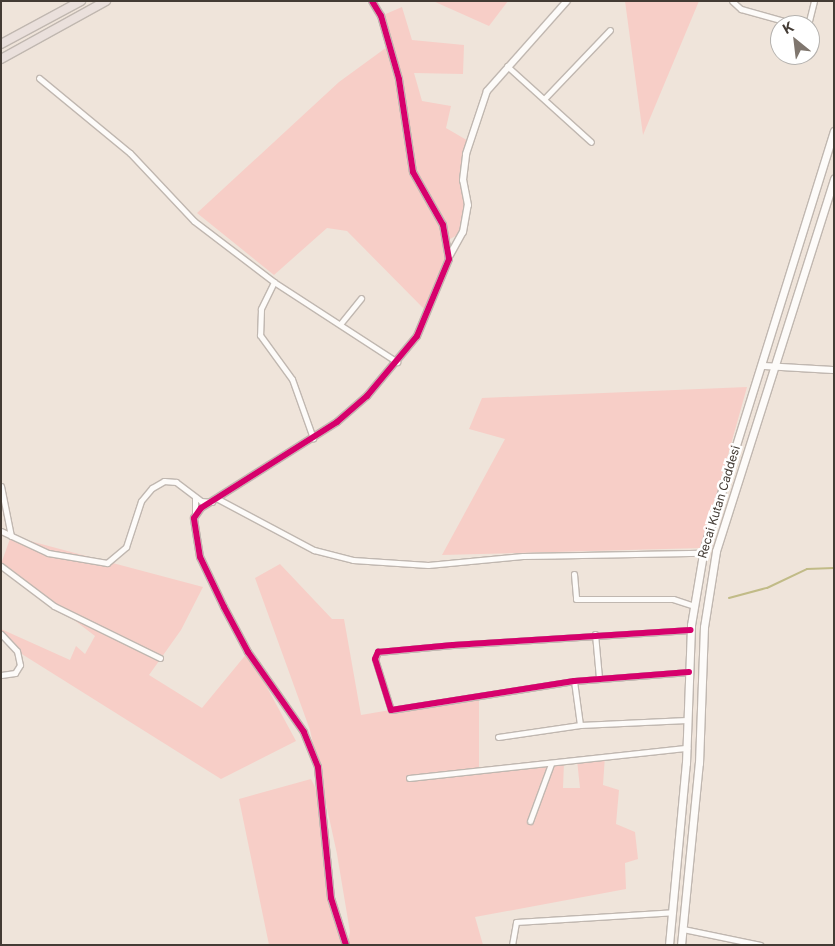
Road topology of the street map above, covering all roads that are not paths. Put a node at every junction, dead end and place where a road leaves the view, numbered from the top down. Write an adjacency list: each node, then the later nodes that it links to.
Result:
1 (81, 1): 10 (highway)
2 (106, 1): 11 (highway)
3 (372, 1): 18 (street)
4 (567, 1): 12 (street)
5 (732, 1): 8 (street)
6 (814, 1): 7 (street)
7 (810, 15)
8 (770, 16)
9 (610, 30): 14 (street)
10 (1, 44)
11 (1, 58)
12 (507, 66): 14 (street); 18 (street)
13 (39, 78): 19 (street)
14 (546, 98): 16 (street)
15 (834, 131): 23 (main road, Recai Kutan Caddesi)
16 (591, 142)
17 (834, 178): 24 (main road, Recai Kutan Caddesi)
18 (449, 259): 22 (street)
19 (274, 282): 21 (street); 26 (street)
20 (361, 298): 21 (street)
21 (341, 323): 22 (street)
22 (397, 362): 26 (street)
23 (763, 366): 24 (street); 33 (main road, Recai Kutan Caddesi)
24 (776, 367): 25 (street); 53 (main road, Recai Kutan Caddesi)
25 (834, 370)
26 (313, 438): 29 (street)
27 (1, 486): 32 (street)
28 (195, 497): 29 (street); 30 (street); 32 (street)
29 (215, 500): 30 (street); 33 (street)
30 (194, 518): 54 (street)
31 (1, 531): 32 (street)
32 (11, 536)
33 (703, 553): 36 (main road, Recai Kutan Caddesi)
34 (1, 566): 40 (street)
35 (574, 574): 36 (street)
36 (694, 606): 37 (main road, Recai Kutan Caddesi)
37 (691, 630): 39 (street); 41 (main road, Recai Kutan Caddesi)
38 (1, 634): 42 (street)
39 (595, 634): 43 (street); 44 (street)
40 (160, 658)
41 (689, 672): 43 (street); 45 (main road, Recai Kutan Caddesi)
42 (1, 675)
43 (599, 678): 44 (street)
44 (574, 680): 46 (street)
45 (688, 720): 46 (street); 48 (main road, Recai Kutan Caddesi)
46 (580, 725): 47 (street)
47 (498, 737)
48 (686, 748): 49 (street); 52 (main road, Recai Kutan Caddesi)
49 (551, 764): 50 (street); 51 (street)
50 (409, 778)
51 (530, 821)
52 (673, 912): 55 (street); 56 (main road, Recai Kutan Caddesi)
53 (683, 929): 57 (main road, Recai Kutan Caddesi); 58 (street)
54 (346, 945)
55 (512, 945)
56 (669, 945)
57 (681, 945)
58 (760, 945)

